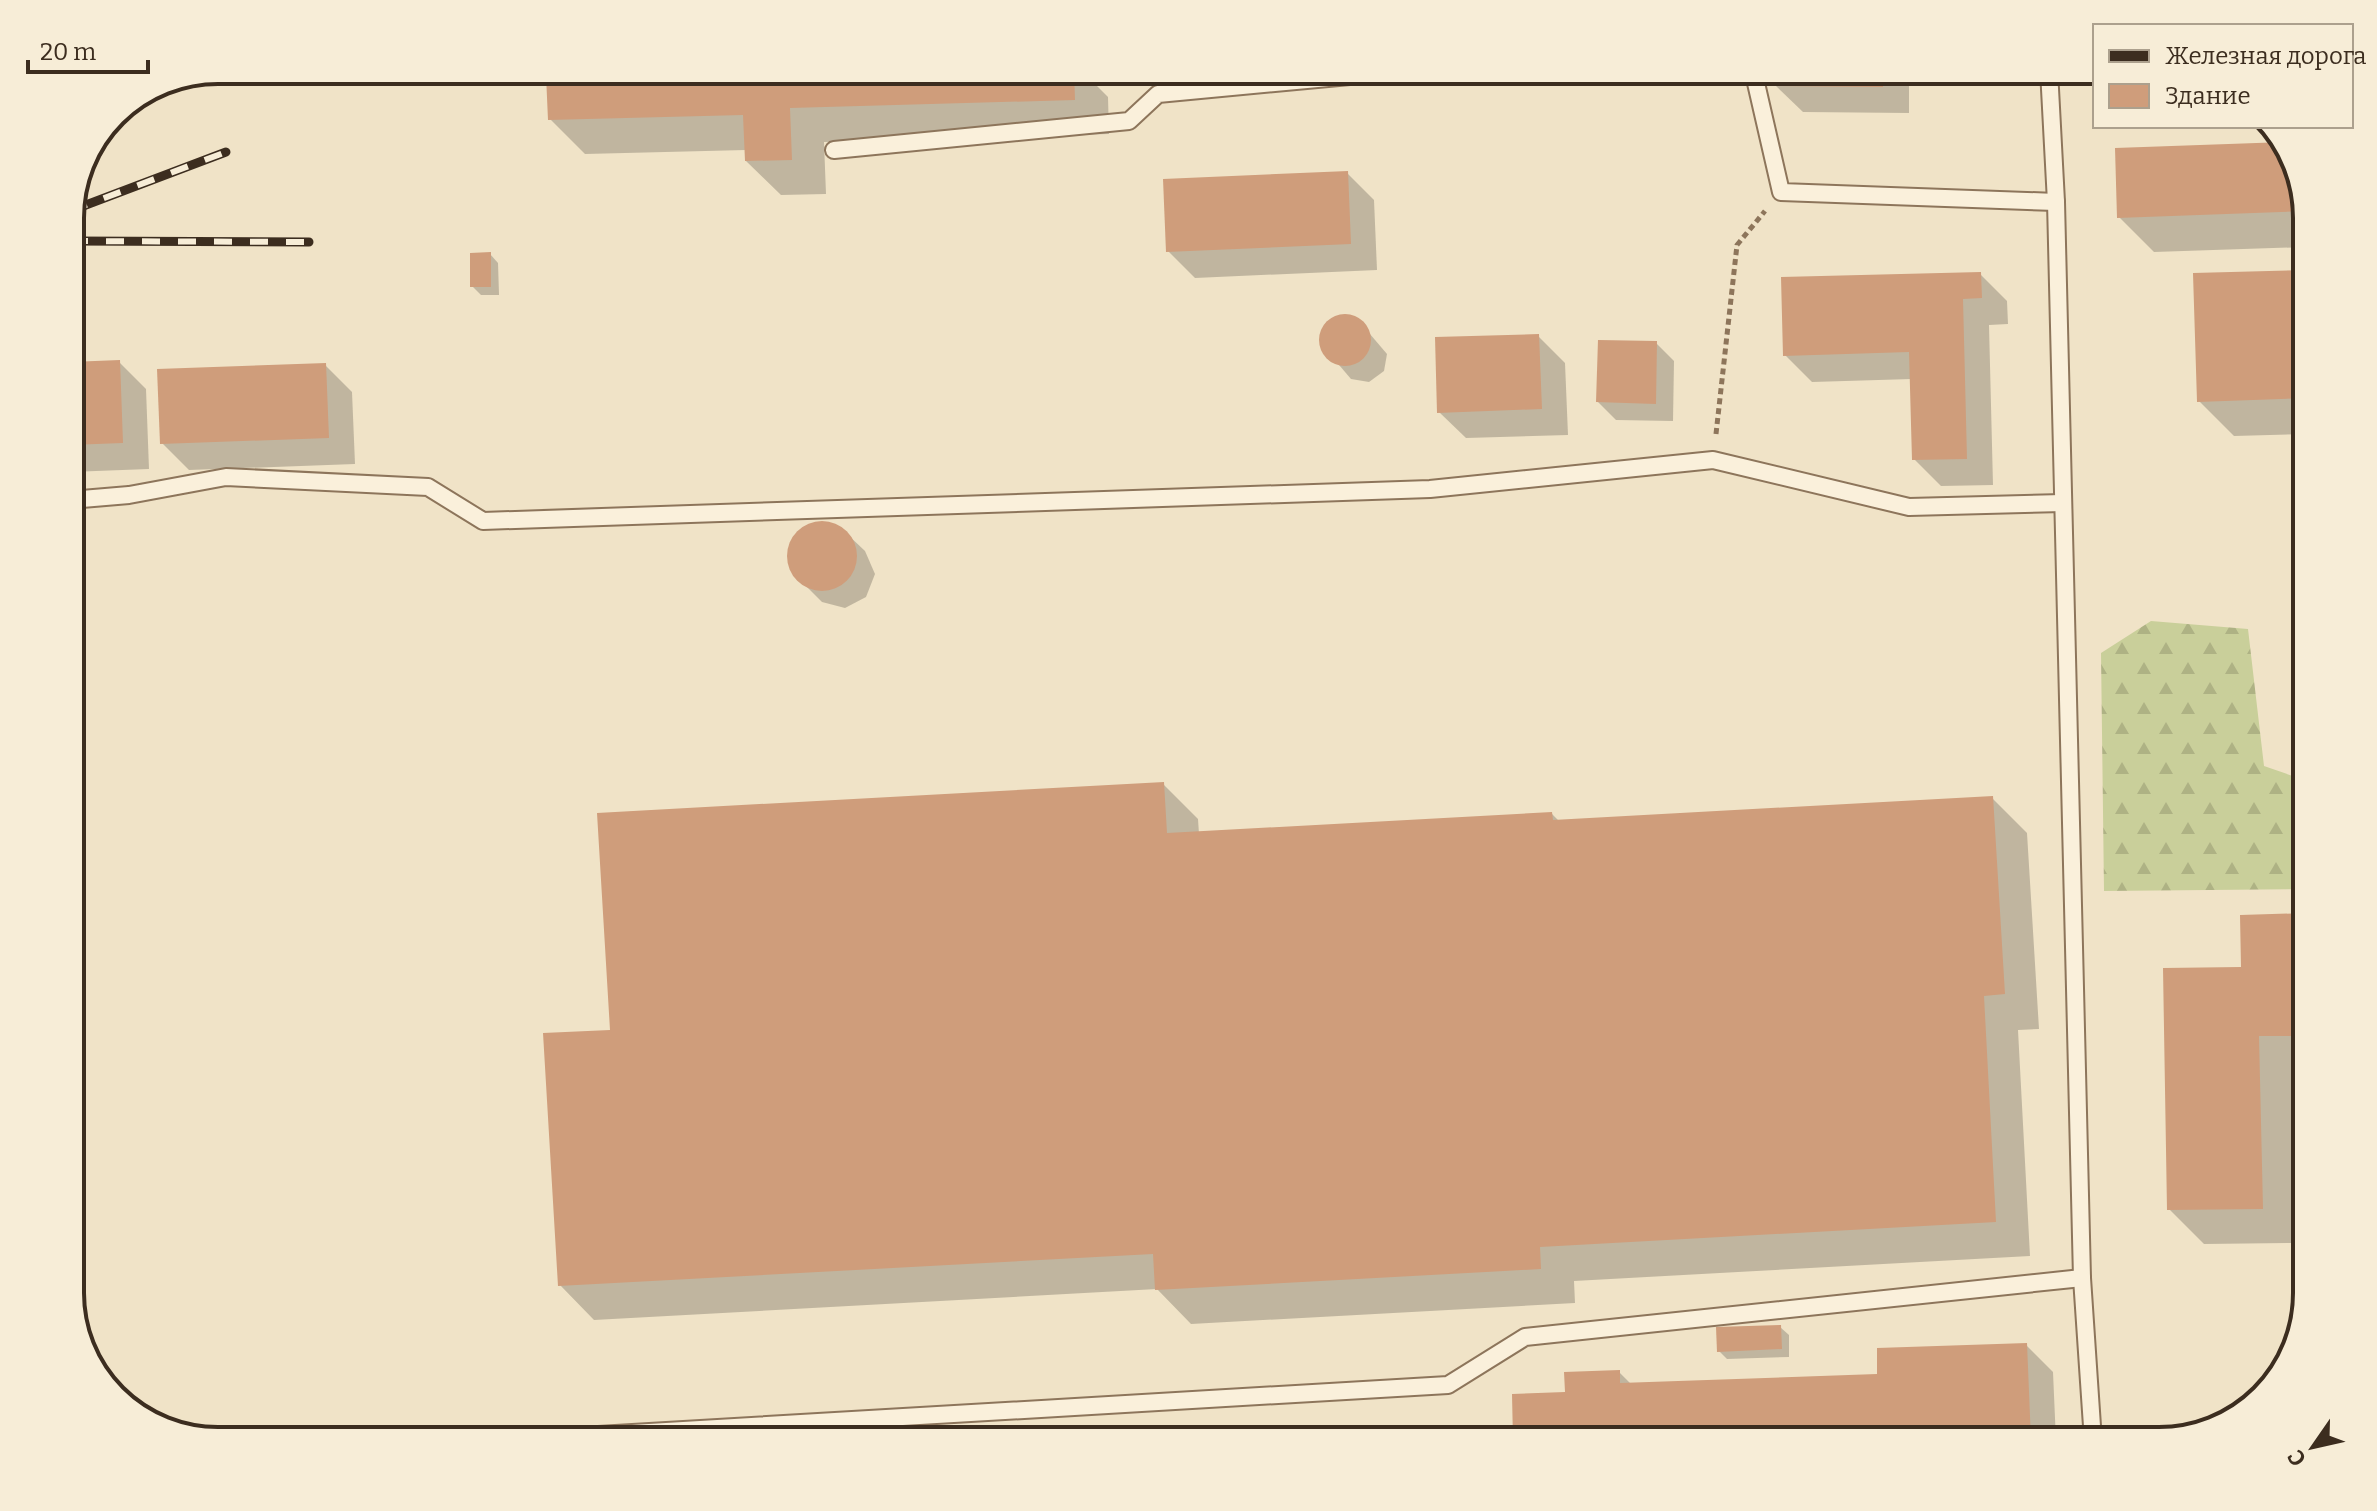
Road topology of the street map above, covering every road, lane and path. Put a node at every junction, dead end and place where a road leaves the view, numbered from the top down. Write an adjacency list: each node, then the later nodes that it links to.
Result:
1 (1265, 84): 4 (lane)
2 (1756, 84): 5 (lane)
3 (2050, 84): 6 (lane)
4 (834, 150)
5 (1781, 192): 6 (lane); 7 (path)
6 (2056, 202): 9 (lane)
7 (1713, 460): 8 (lane); 9 (lane)
8 (84, 499)
9 (2063, 503): 10 (lane)
10 (2082, 1278): 11 (lane); 12 (lane)
11 (734, 1427)
12 (2092, 1427)

